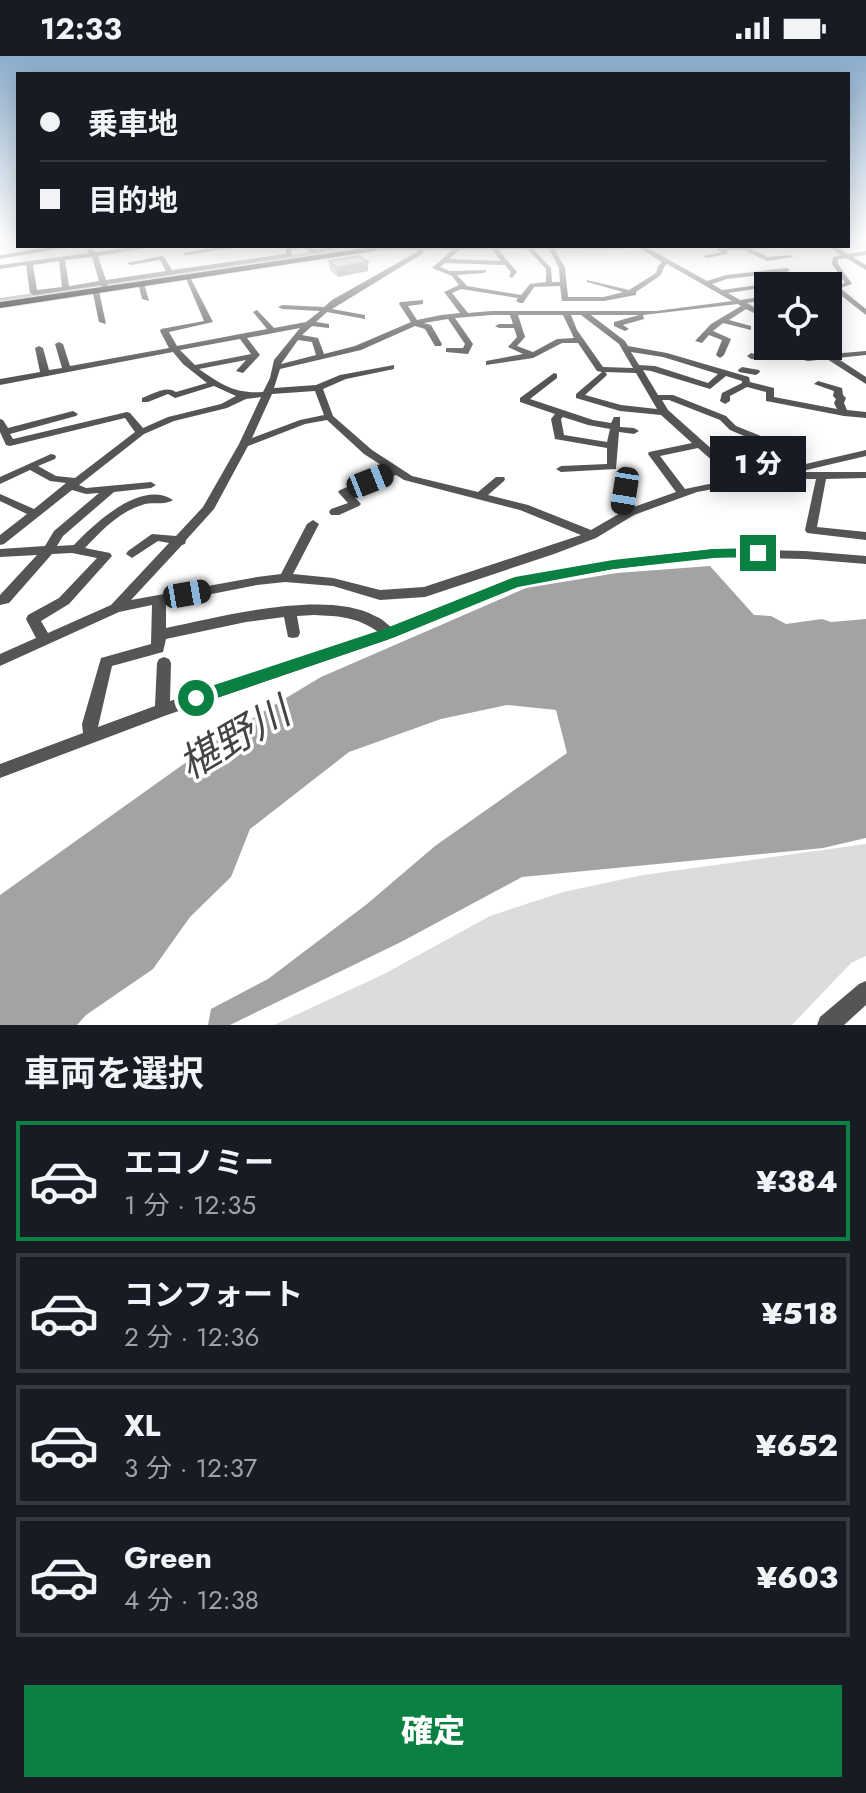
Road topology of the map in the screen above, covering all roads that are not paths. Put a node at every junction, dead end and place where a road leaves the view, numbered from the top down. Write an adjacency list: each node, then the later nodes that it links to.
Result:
1 (33, 284): 18 (street)
2 (65, 284): 18 (street)
3 (113, 284): 15 (main road)
4 (140, 284): 24 (street)
5 (191, 284): 46 (street)
6 (366, 284): 31 (street)
7 (463, 284): 16 (street)
8 (503, 284): 21 (street)
9 (559, 284): 14 (street)
10 (564, 284): 20 (street)
11 (601, 284): 20 (street)
12 (645, 284): 20 (street)
13 (705, 284): 19 (street)
14 (549, 285): 23 (street)
15 (102, 286): 18 (street); 29 (main road); 45 (street)
16 (459, 287): 21 (street); 41 (street)
17 (754, 287): 19 (street)
18 (66, 288)
19 (720, 292): 26 (street)
20 (633, 293)
21 (492, 294): 23 (street)
22 (842, 295): 40 (street)
23 (523, 297): 36 (street)
24 (146, 299)
25 (754, 299): 26 (street)
26 (735, 301): 32 (street); 39 (street)
27 (420, 302): 47 (street)
28 (637, 303): 39 (street)
29 (0, 305)
30 (282, 307): 31 (street)
31 (325, 309): 43 (street); 48 (street)
32 (750, 309): 33 (street); 34 (street); 44 (street)
33 (754, 309)
34 (754, 311)
35 (257, 312): 57 (street)
36 (512, 313): 37 (street); 41 (street); 51 (street)
37 (566, 313): 38 (street); 62 (street)
38 (583, 313): 39 (street); 68 (street)
39 (653, 313): 55 (street)
40 (866, 313)
41 (465, 314): 42 (street)
42 (450, 316): 47 (street); 53 (street)
43 (362, 317)
44 (723, 321): 52 (street); 58 (street)
45 (103, 322)
46 (209, 322): 61 (street); 69 (street)
47 (415, 323): 65 (street); 77 (street)
48 (308, 324): 49 (street); 57 (street); 60 (street)
49 (326, 326)
50 (499, 326): 51 (street)
51 (516, 326): 73 (street)
52 (748, 328)
53 (460, 329): 54 (street); 56 (street); 70 (street)
54 (476, 329)
55 (625, 329)
56 (447, 330)
57 (273, 331): 59 (street)
58 (708, 332): 63 (street); 74 (street)
59 (242, 337): 61 (street); 76 (street)
60 (296, 337): 77 (street); 82 (street)
61 (220, 340): 69 (street)
62 (581, 340): 73 (street); 86 (street)
63 (699, 341)
64 (59, 344): 85 (street)
65 (438, 344)
66 (39, 348): 89 (street)
67 (107, 348): 80 (street)
68 (625, 348): 86 (street); 90 (street)
69 (172, 350): 80 (street); 84 (street)
70 (449, 350)
71 (866, 353): 72 (street)
72 (842, 354)
73 (533, 355): 81 (street)
74 (720, 355)
75 (751, 356): 78 (street)
76 (253, 357): 84 (street); 87 (street)
77 (321, 357): 82 (street)
78 (754, 357)
79 (835, 360): 94 (street)
80 (112, 361): 85 (street)
81 (489, 363)
82 (278, 367): 99 (street)
83 (391, 367): 98 (street)
84 (194, 368): 96 (street)
85 (67, 369): 89 (street)
86 (638, 369): 90 (street); 101 (street)
87 (240, 371)
88 (756, 372): 92 (street)
89 (45, 373): 95 (street)
90 (724, 373): 92 (street)
91 (603, 374): 104 (street)
92 (744, 375): 103 (street); 107 (street)
93 (554, 376): 106 (street)
94 (866, 381)
95 (0, 382)
96 (216, 383): 100 (street); 102 (street)
97 (818, 384): 107 (street)
98 (318, 388): 99 (street); 110 (street)
99 (267, 393): 100 (street); 117 (street)
100 (244, 396): 116 (street)
101 (657, 398): 105 (street); 124 (street)
102 (145, 400)
103 (725, 401)
104 (620, 408): 105 (street); 114 (street)
105 (664, 412): 111 (street)
106 (561, 413): 114 (street); 119 (street)
107 (844, 413): 109 (street)
108 (73, 414): 113 (street)
109 (866, 415)
110 (329, 417): 117 (street); 125 (street)
111 (675, 422): 112 (street); 118 (street)
112 (662, 424)
113 (2, 427): 116 (street)
114 (615, 428): 115 (street); 119 (street)
115 (634, 431)
116 (141, 432): 133 (street)
117 (244, 444): 147 (street)
118 (701, 444): 130 (street); 136 (street)
119 (612, 446): 123 (street)
120 (866, 453): 124 (street)
121 (51, 457): 122 (street)
122 (30, 466): 131 (street); 133 (street)
123 (561, 469)
124 (795, 470): 128 (street)
125 (397, 471): 137 (street); 140 (street)
126 (822, 474): 127 (street); 128 (street); 145 (street)
127 (866, 475)
128 (770, 476): 130 (street)
129 (500, 479): 137 (street)
130 (740, 480): 136 (street)
131 (0, 481)
132 (625, 482): 141 (street)
133 (72, 484): 135 (street); 142 (street)
134 (151, 485): 135 (street)
135 (111, 489): 148 (street)
136 (683, 493): 141 (street)
137 (480, 496): 144 (street)
138 (0, 497): 142 (street)
139 (167, 500): 149 (street)
140 (335, 512)
141 (630, 512): 144 (street)
142 (36, 514): 146 (street)
143 (313, 524): 153 (street)
144 (592, 535): 154 (street)
145 (866, 536)
146 (0, 541)
147 (181, 541): 151 (street); 157 (street)
148 (49, 550): 149 (street); 150 (street); 156 (street)
149 (76, 550): 163 (street)
150 (0, 553)
151 (132, 554)
152 (866, 560): 161 (street)
153 (285, 578): 154 (street); 155 (street)
154 (377, 594): 159 (street)
155 (159, 599): 157 (street); 162 (street)
156 (0, 600)
157 (116, 608): 163 (street)
158 (290, 611): 159 (street); 160 (street); 162 (street)
159 (363, 615): 161 (street)
160 (293, 633)
161 (389, 633): 166 (street)
162 (159, 635): 167 (street)
163 (44, 639): 164 (street)
164 (0, 660)
165 (164, 663): 166 (street)
166 (162, 710): 167 (street)
167 (91, 736): 168 (street)
168 (0, 771)
169 (866, 991): 170 (street)
170 (828, 1025)

